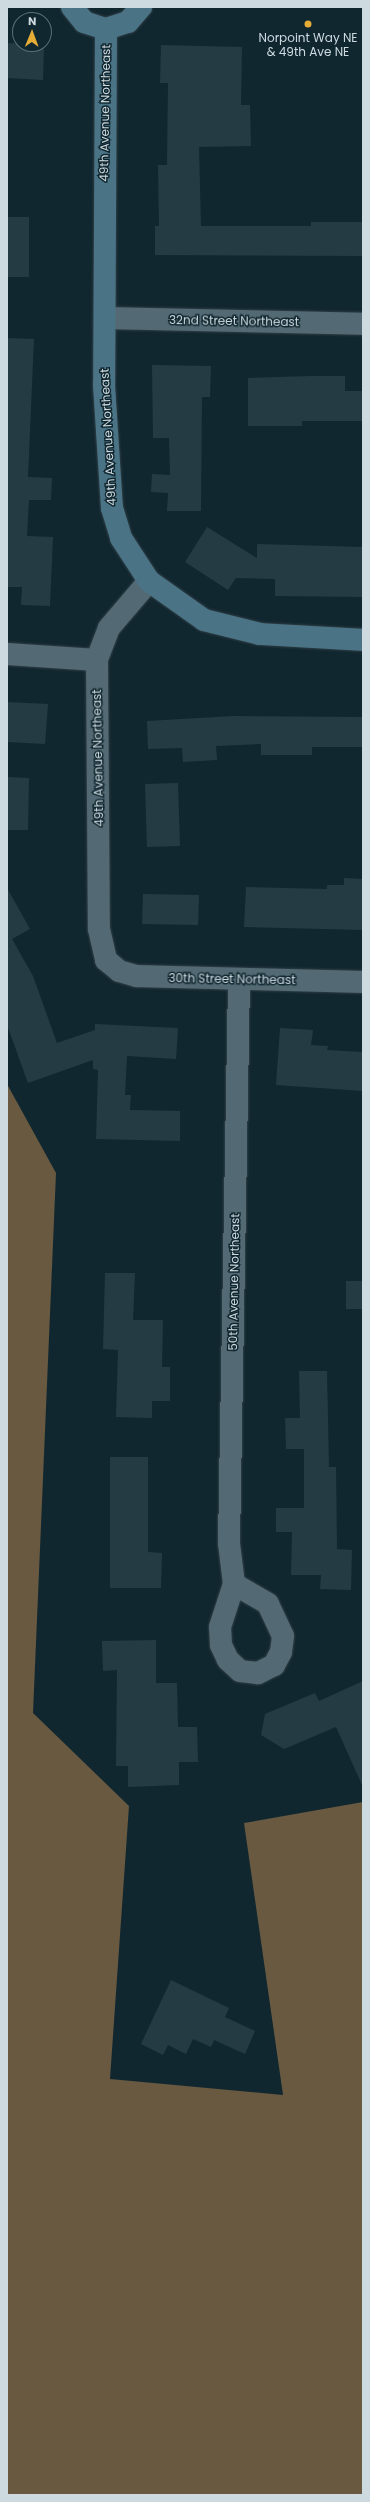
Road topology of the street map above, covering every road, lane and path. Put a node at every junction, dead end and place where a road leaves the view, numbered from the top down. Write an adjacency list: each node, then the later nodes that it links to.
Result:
1 (72, 7): 3 (street)
2 (141, 7): 3 (street)
3 (106, 29): 4 (street, 49th Avenue Northeast)
4 (105, 318): 5 (street, 32nd Street Northeast); 6 (street, 49th Avenue Northeast)
5 (363, 324)
6 (149, 580): 7 (street); 9 (street, 49th Avenue Northeast)
7 (363, 640)
8 (7, 654): 9 (street)
9 (97, 660): 10 (street, 49th Avenue Northeast)
10 (106, 960): 11 (street, 30th Street Northeast)
11 (239, 979): 12 (street, 30th Street Northeast); 13 (street, 50th Avenue Northeast)
12 (363, 982)
13 (234, 1584)

